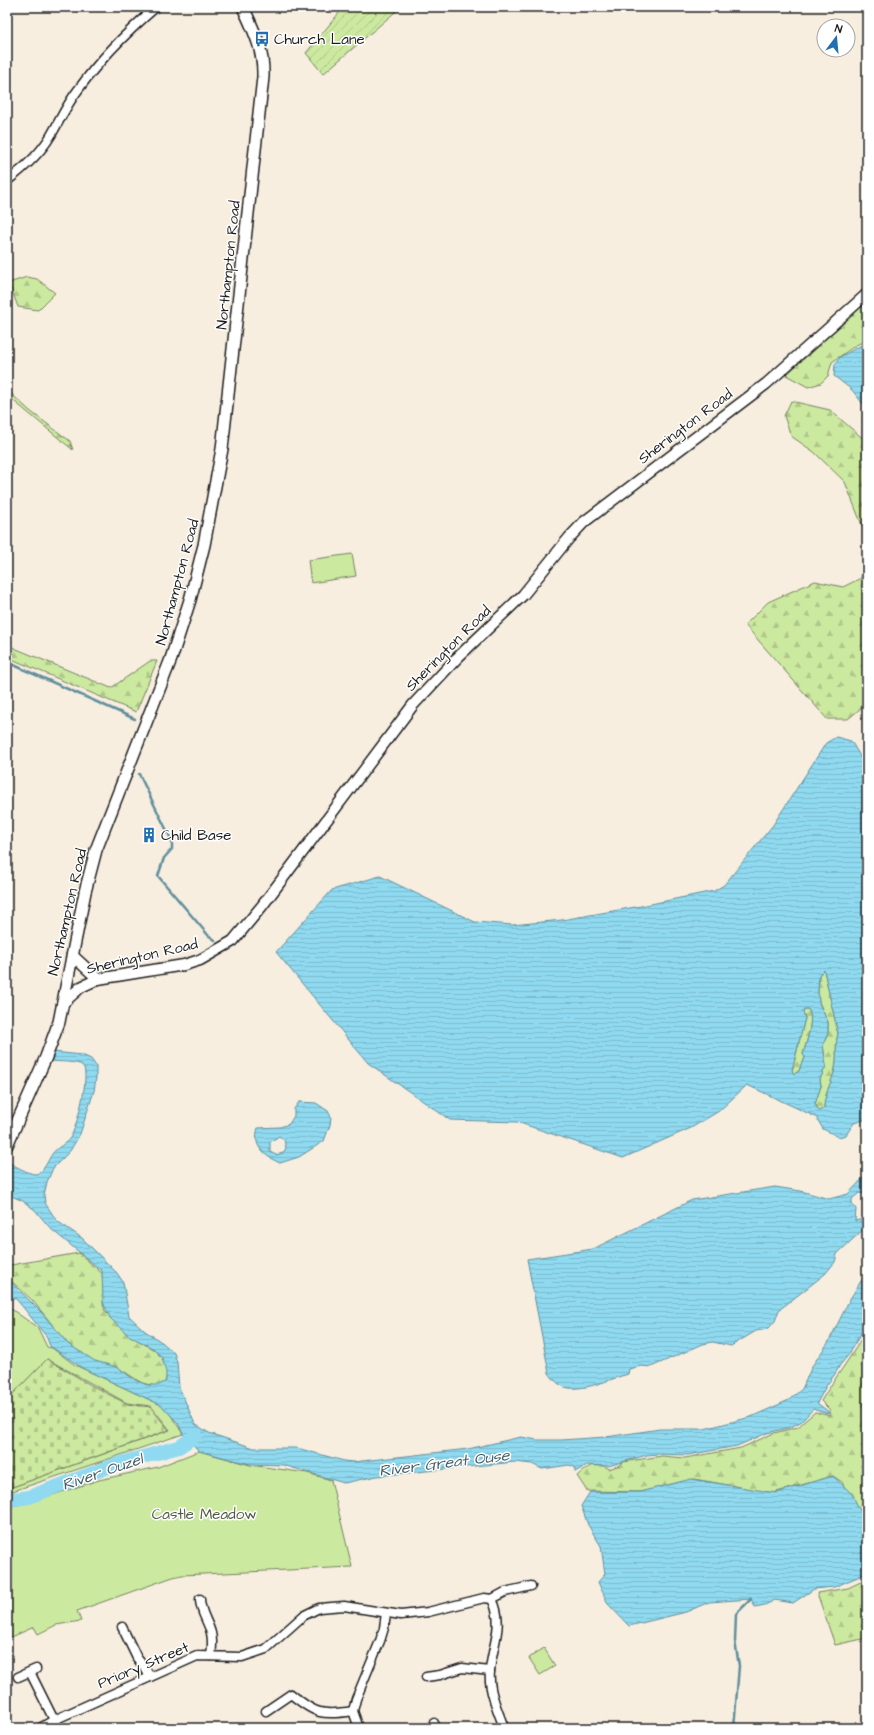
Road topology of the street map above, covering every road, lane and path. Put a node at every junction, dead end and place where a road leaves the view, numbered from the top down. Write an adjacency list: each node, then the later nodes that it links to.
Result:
1 (156, 7): 3 (street)
2 (243, 7): 5 (main road, Northampton Road)
3 (7, 181)
4 (867, 294): 6 (street, Sherington Road)
5 (72, 956): 6 (street); 7 (main road, Northampton Road)
6 (98, 979): 7 (street, Sherington Road)
7 (62, 1004): 8 (main road, Northampton Road)
8 (8, 1144)
9 (531, 1586): 11 (street, Priory Street)
10 (200, 1599): 14 (street)
11 (492, 1599): 12 (street, Priory Street); 15 (street)
12 (386, 1613): 14 (street, Priory Street); 20 (street)
13 (122, 1627): 17 (street)
14 (211, 1656): 17 (street, Priory Street)
15 (490, 1671): 18 (street); 24 (street)
16 (18, 1677): 21 (street)
17 (150, 1677): 21 (street, Priory Street)
18 (426, 1677)
19 (266, 1710): 20 (street)
20 (353, 1711): 23 (street)
21 (54, 1720): 22 (street, Priory Street)
22 (40, 1728)
23 (359, 1728)
24 (504, 1728)

